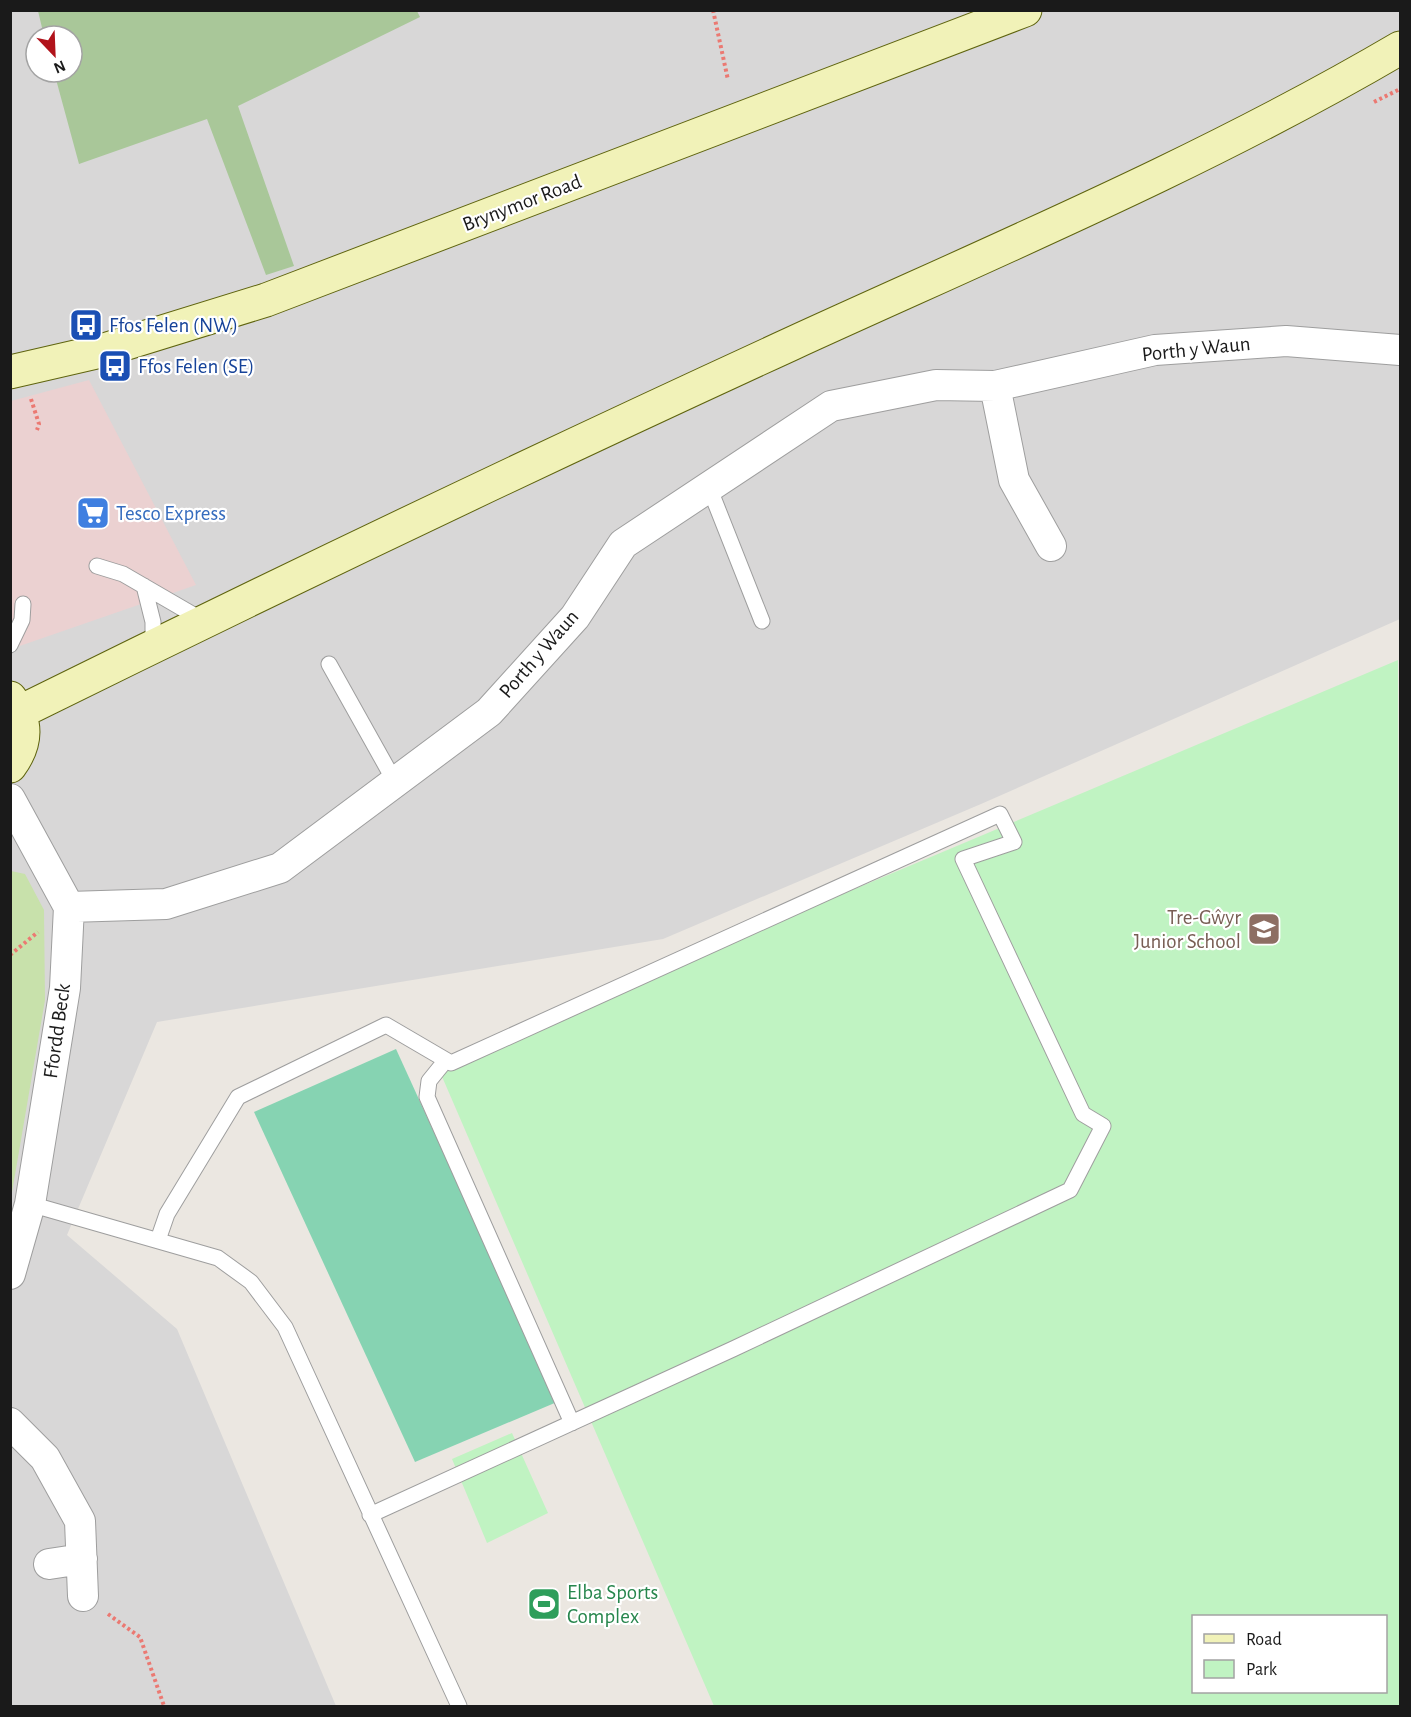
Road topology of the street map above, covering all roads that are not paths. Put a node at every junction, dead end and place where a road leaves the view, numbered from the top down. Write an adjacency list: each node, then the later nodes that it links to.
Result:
1 (1025, 10): 4 (main road, Brynymor Road)
2 (1401, 48): 11 (main road)
3 (1401, 350): 5 (street, Porth y Waun)
4 (10, 372)
5 (995, 386): 6 (street, Porth y Waun); 7 (street)
6 (709, 487): 12 (lane); 18 (street, Porth y Waun)
7 (1051, 546)
8 (97, 566): 9 (lane)
9 (144, 586): 11 (lane); 14 (lane)
10 (23, 604): 13 (lane)
11 (204, 621): 14 (main road)
12 (762, 621)
13 (10, 645)
14 (153, 646): 16 (main road)
15 (329, 664): 18 (lane)
16 (15, 705): 17 (main road)
17 (10, 766)
18 (395, 782): 20 (street, Porth y Waun)
19 (10, 799): 20 (street)
20 (69, 907): 22 (street, Ffordd Beck)
21 (446, 1060): 23 (lane); 26 (lane); 26 (lane)
22 (30, 1204): 23 (lane); 24 (street, Ffordd Beck)
23 (158, 1240): 27 (lane)
24 (10, 1274)
25 (10, 1423): 28 (street)
26 (572, 1423): 27 (lane)
27 (370, 1515): 31 (lane)
28 (82, 1559): 29 (street); 30 (street)
29 (49, 1564)
30 (83, 1596)
31 (459, 1707)

